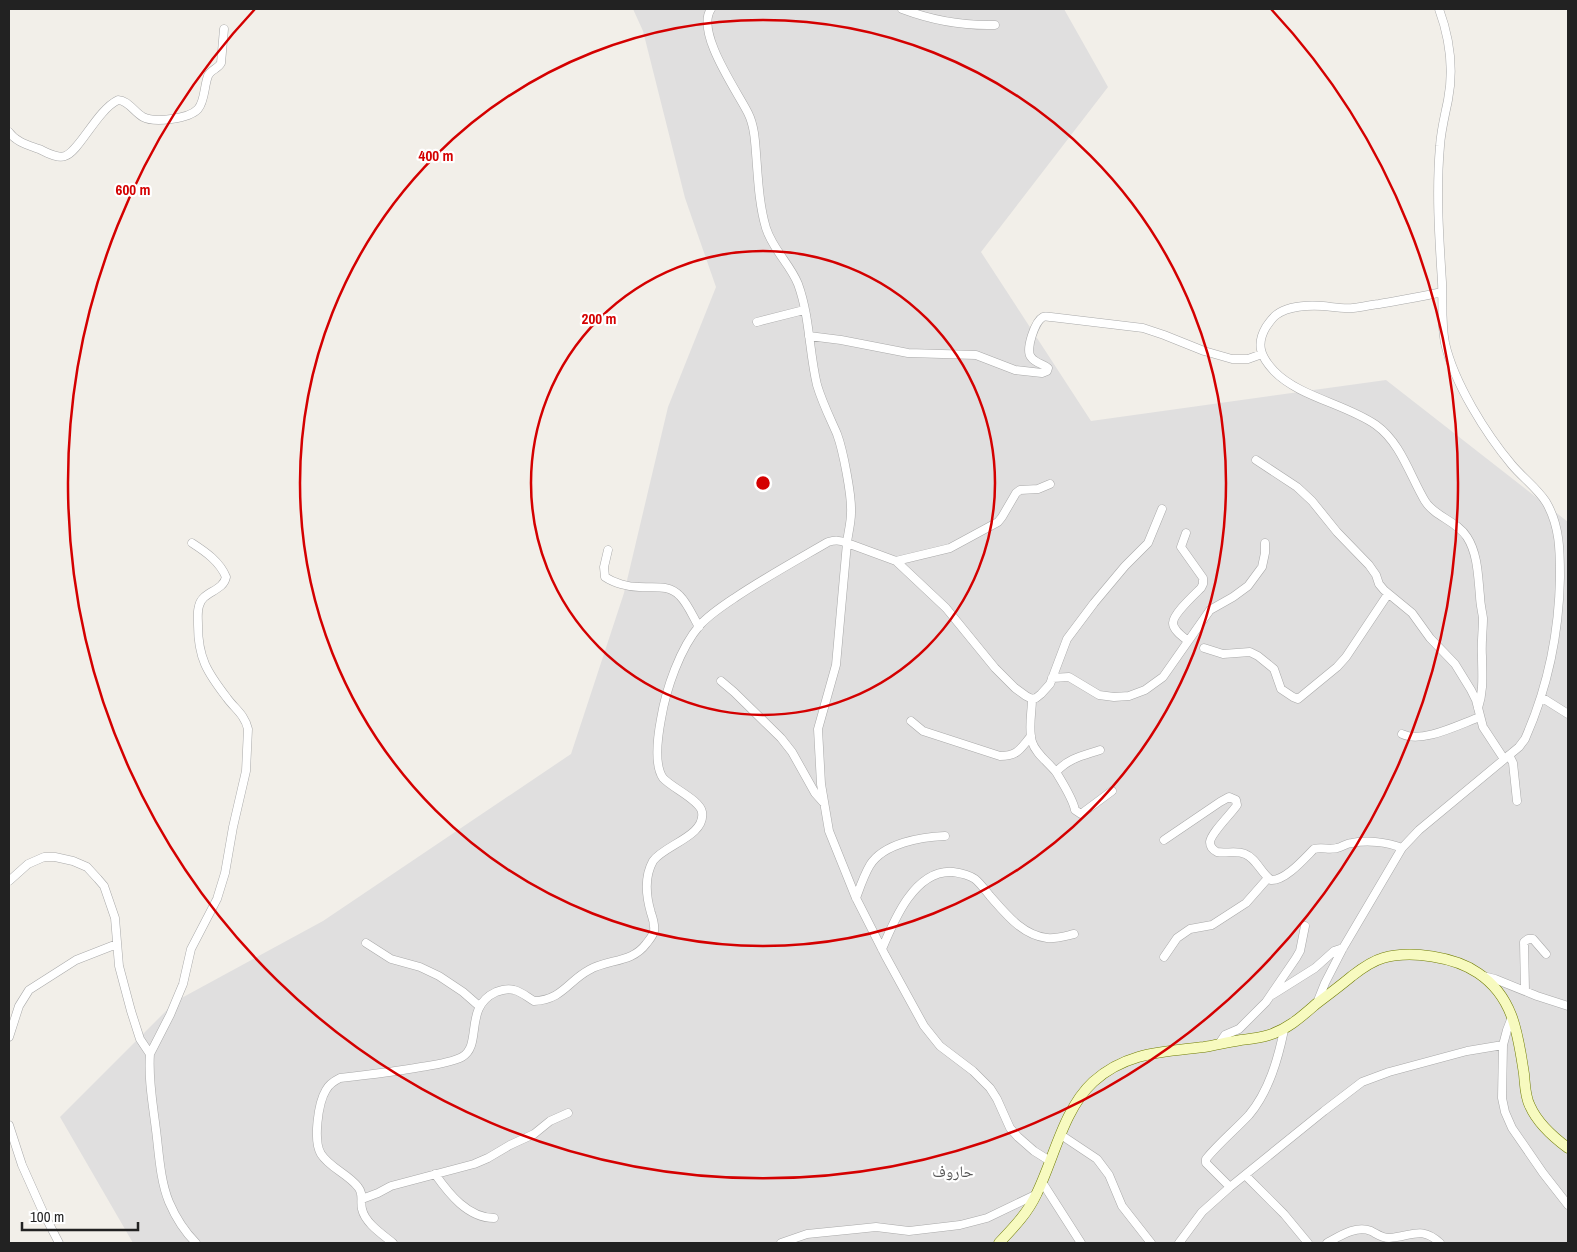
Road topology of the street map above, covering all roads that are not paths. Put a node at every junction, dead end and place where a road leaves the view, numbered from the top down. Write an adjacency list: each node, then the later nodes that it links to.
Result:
1 (902, 9): 4 (street)
2 (1439, 9): 7 (street)
3 (709, 10): 8 (street)
4 (995, 25)
5 (224, 30): 6 (street)
6 (9, 132)
7 (1442, 292): 11 (street); 22 (street)
8 (804, 310): 9 (street); 10 (street)
9 (757, 322)
10 (809, 336): 11 (street); 17 (street)
11 (1262, 354): 31 (street)
12 (1256, 460): 21 (street)
13 (1050, 484): 20 (street)
14 (1162, 509): 27 (street)
15 (1186, 533): 25 (street)
16 (192, 543): 68 (street)
17 (847, 543): 20 (street); 24 (street); 42 (street)
18 (1265, 543): 25 (street)
19 (608, 550): 24 (street)
20 (896, 561): 29 (street)
21 (1388, 594): 26 (street); 31 (street)
22 (1559, 611): 23 (street); 30 (street)
23 (1568, 612)
24 (698, 627): 61 (street)
25 (1188, 641): 27 (street)
26 (1204, 648)
27 (1052, 678): 29 (street)
28 (721, 682): 42 (street)
29 (1032, 698): 36 (street)
30 (1541, 698): 32 (street); 38 (street)
31 (1478, 708): 33 (street)
32 (1568, 714)
33 (1480, 717): 35 (street); 38 (street)
34 (911, 721): 36 (street)
35 (1402, 734)
36 (1031, 736): 39 (street)
37 (1100, 750): 39 (street)
38 (1507, 757): 41 (street); 45 (street)
39 (1056, 772): 40 (street)
40 (1112, 791)
41 (1517, 801)
42 (823, 802): 48 (street)
43 (945, 836): 48 (street)
44 (1164, 840): 46 (street)
45 (1402, 848): 46 (street); 53 (street)
46 (1268, 878): 56 (street)
47 (9, 881): 52 (street)
48 (856, 898): 54 (street)
49 (1305, 926): 59 (street)
50 (1074, 934): 54 (street)
51 (366, 943): 61 (street)
52 (117, 944): 65 (street); 68 (street)
53 (1343, 948): 59 (street); 60 (street)
54 (882, 949): 73 (street)
55 (1546, 954): 58 (street)
56 (1164, 957)
57 (1483, 976): 58 (street); 60 (street); 63 (street)
58 (1524, 991): 62 (street)
59 (1270, 996): 66 (street)
60 (1317, 1004): 64 (street)
61 (479, 1006): 79 (street)
62 (1568, 1006)
63 (1512, 1017): 67 (street); 72 (street)
64 (1284, 1030): 66 (street); 77 (street)
65 (9, 1037)
66 (1219, 1044): 71 (street)
67 (1503, 1046): 75 (street); 80 (street)
68 (150, 1054): 83 (street)
69 (568, 1113): 74 (street)
70 (9, 1124): 82 (street)
71 (1061, 1135): 73 (street); 88 (street)
72 (1568, 1148)
73 (1050, 1162): 76 (street)
74 (435, 1174): 79 (street); 81 (street)
75 (1245, 1175): 77 (street); 90 (street)
76 (1042, 1182): 78 (street); 87 (street)
77 (1230, 1187): 89 (street)
78 (1037, 1194): 85 (street); 86 (street)
79 (362, 1199): 84 (street)
80 (1568, 1205)
81 (494, 1218)
82 (59, 1243)
83 (196, 1243)
84 (392, 1243)
85 (781, 1243)
86 (999, 1243)
87 (1081, 1243)
88 (1150, 1243)
89 (1179, 1243)
90 (1308, 1243)
91 (1327, 1243): 92 (street)
92 (1440, 1243)

